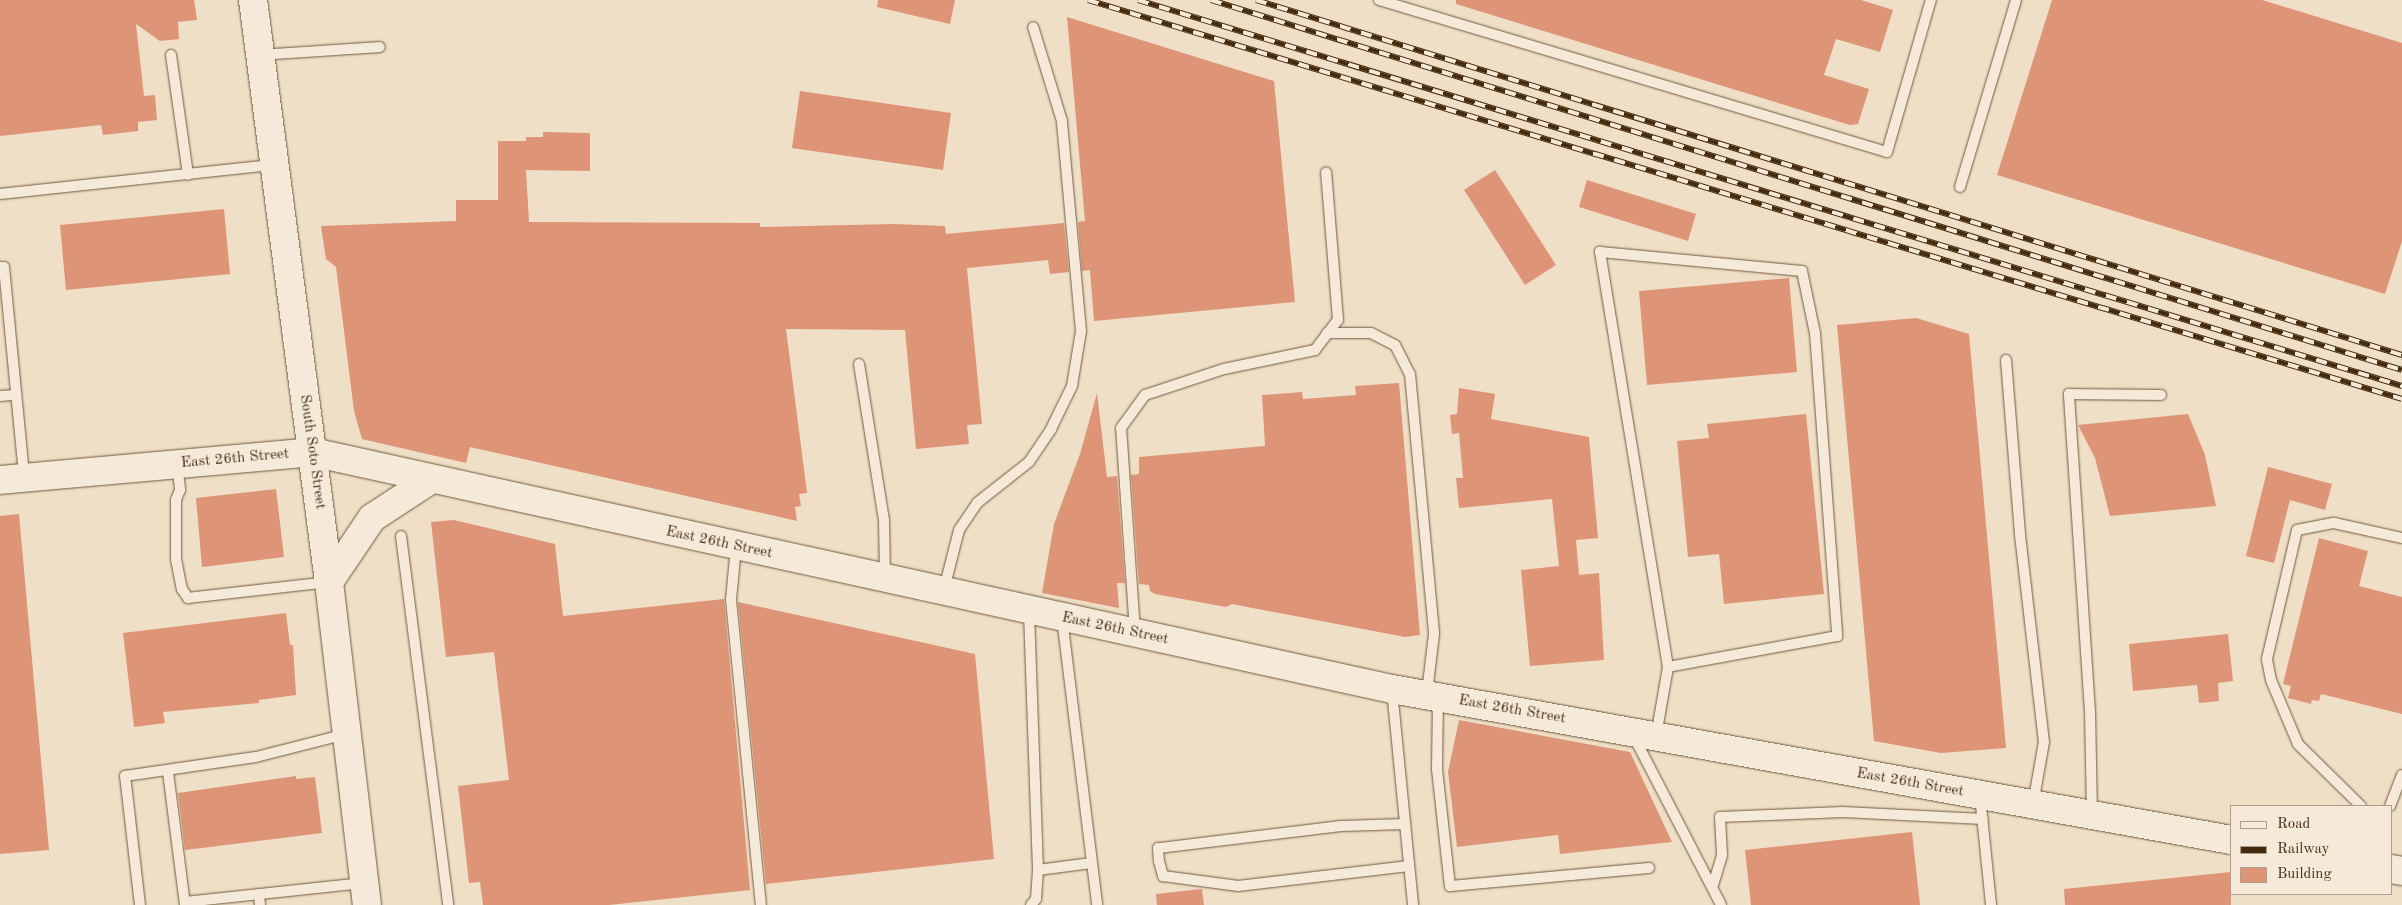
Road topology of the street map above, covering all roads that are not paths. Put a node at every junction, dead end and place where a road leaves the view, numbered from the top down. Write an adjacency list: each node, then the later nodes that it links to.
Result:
1 (253, 0): 8 (street, South Soto Street)
2 (1379, 0): 3 (lane)
3 (1931, 0)
4 (2016, 0): 12 (lane)
5 (1033, 27): 30 (lane)
6 (380, 46): 8 (lane)
7 (171, 55): 11 (lane)
8 (259, 55): 9 (street, South Soto Street)
9 (273, 165): 11 (lane); 21 (street, South Soto Street)
10 (1326, 172): 15 (lane)
11 (188, 174): 13 (lane)
12 (1960, 187)
13 (0, 194)
14 (0, 267): 19 (lane)
15 (1327, 333): 33 (lane); 36 (lane)
16 (2006, 360): 41 (lane)
17 (859, 364): 28 (lane)
18 (2161, 394): 45 (lane)
19 (16, 395): 20 (lane); 23 (lane)
20 (0, 396)
21 (312, 452): 22 (street, East 26th Street); 24 (street, East 26th Street); 29 (street, South Soto Street)
22 (177, 464): 23 (street, East 26th Street); 29 (lane)
23 (12, 479)
24 (430, 480): 27 (street, East 26th Street); 29 (street)
25 (401, 536): 58 (lane)
26 (2402, 538): 42 (lane)
27 (736, 547): 28 (street, East 26th Street); 59 (lane)
28 (885, 579): 30 (street, East 26th Street)
29 (329, 582): 37 (street, South Soto Street)
30 (943, 591): 31 (street, East 26th Street)
31 (1029, 610): 32 (street, East 26th Street); 51 (lane)
32 (1062, 617): 33 (street, East 26th Street); 48 (lane)
33 (1135, 633): 35 (street, East 26th Street)
34 (1668, 667): 34 (lane); 38 (lane)
35 (1392, 689): 36 (street, East 26th Street); 46 (lane)
36 (1432, 696): 38 (street, East 26th Street); 50 (lane)
37 (347, 734): 39 (lane); 54 (street, South Soto Street)
38 (1643, 734): 44 (street, East 26th Street); 52 (lane)
39 (168, 772): 55 (lane); 56 (lane)
40 (2402, 775): 43 (lane)
41 (2033, 805): 44 (street, East 26th Street); 45 (street, East 26th Street)
42 (2360, 805)
43 (2390, 805)
44 (1981, 807): 52 (lane); 64 (lane)
45 (2092, 816): 47 (street, East 26th Street)
46 (1405, 824): 49 (lane); 49 (lane)
47 (2230, 840)
48 (1092, 863): 51 (lane); 61 (lane)
49 (1409, 866): 62 (lane)
50 (1649, 868)
51 (1038, 870): 60 (lane)
52 (1713, 884): 63 (lane)
53 (259, 894): 54 (lane); 55 (lane); 57 (lane)
54 (366, 894)
55 (185, 904)
56 (140, 905)
57 (260, 905)
58 (448, 905)
59 (761, 905)
60 (1031, 905)
61 (1097, 905)
62 (1413, 905)
63 (1721, 905)
64 (1992, 905)

